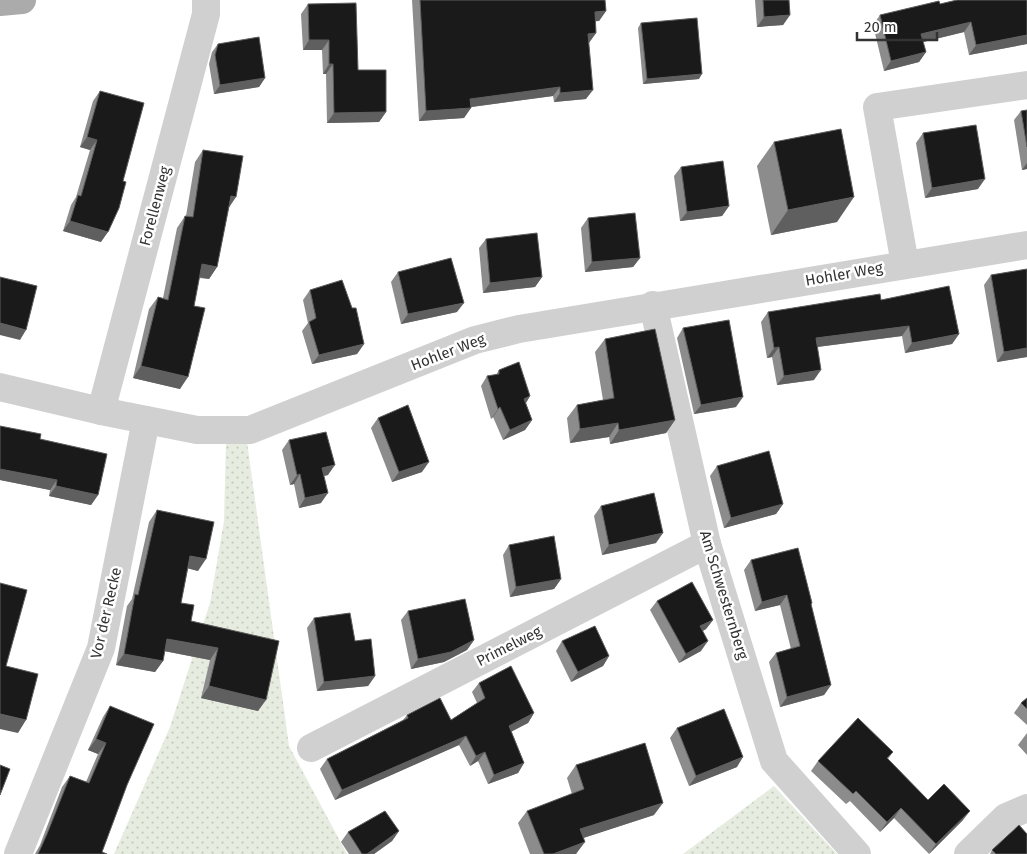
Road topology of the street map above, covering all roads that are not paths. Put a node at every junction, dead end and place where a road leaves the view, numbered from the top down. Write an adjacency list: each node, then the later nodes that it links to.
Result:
1 (22, 0): 3 (main road)
2 (206, 0): 9 (street, Forellenweg)
3 (0, 2)
4 (1027, 85): 6 (street)
5 (1027, 245): 6 (street, Hohler Weg)
6 (905, 264): 7 (street, Hohler Weg)
7 (653, 305): 10 (street, Hohler Weg); 11 (street, Am Schwesternberg)
8 (0, 387): 9 (street, Hohler Weg)
9 (101, 411): 10 (street, Hohler Weg)
10 (146, 420): 14 (street, Vor der Recke)
11 (707, 544): 12 (street, Primelweg); 15 (street, Am Schwesternberg)
12 (311, 748)
13 (1027, 808): 16 (street)
14 (18, 854)
15 (857, 854)
16 (968, 854)

